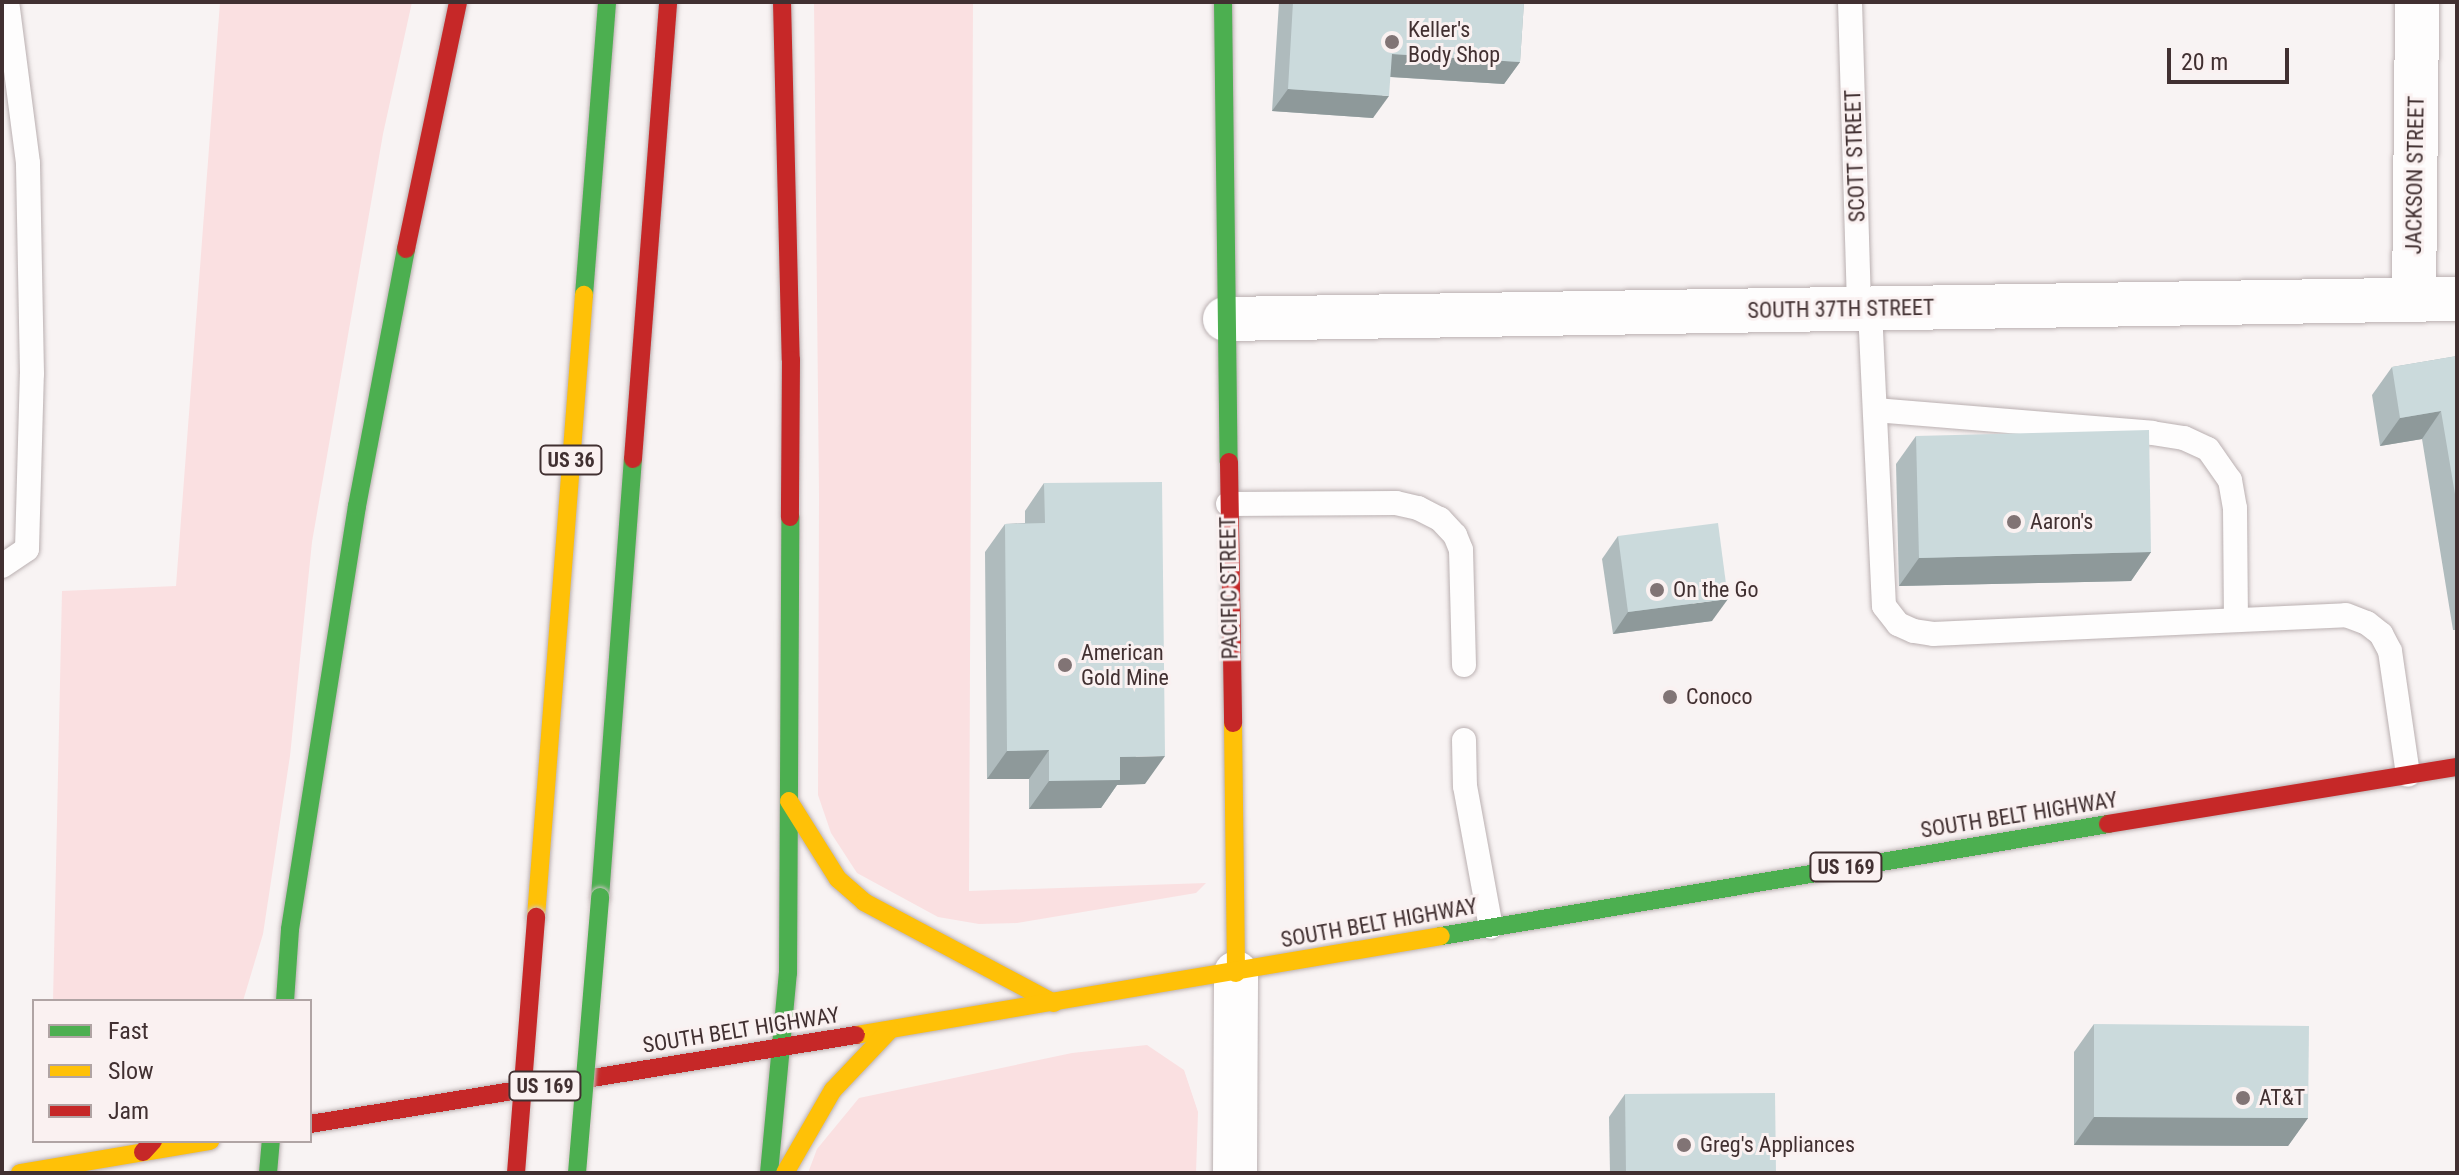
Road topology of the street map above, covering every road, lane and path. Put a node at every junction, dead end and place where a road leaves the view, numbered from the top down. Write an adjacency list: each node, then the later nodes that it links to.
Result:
1 (7, 2): 15 (lane)
2 (458, 2): 23 (main road)
3 (607, 2): 36 (main road, US 36, bridge)
4 (668, 2): 37 (main road, US 36, bridge)
5 (782, 2): 21 (main road)
6 (1223, 2): 12 (main road, PACIFIC STREET)
7 (1850, 2): 11 (lane, SCOTT STREET)
8 (2417, 2): 10 (street, JACKSON STREET)
9 (2457, 299): 10 (street, SOUTH 37TH STREET)
10 (2414, 300): 11 (street, SOUTH 37TH STREET)
11 (1865, 310): 12 (street, SOUTH 37TH STREET); 13 (lane, SCOTT STREET)
12 (1225, 319): 14 (main road, PACIFIC STREET)
13 (1875, 410): 16 (lane); 16 (lane, SCOTT STREET)
14 (1228, 504): 17 (lane); 24 (main road, PACIFIC STREET)
15 (2, 566)
16 (2236, 618): 20 (lane, SCOTT STREET)
17 (1464, 665)
18 (1464, 740): 22 (lane)
19 (2457, 767): 20 (main road, SOUTH BELT HIGHWAY / US 169)
20 (2408, 775): 22 (main road, SOUTH BELT HIGHWAY / US 169)
21 (789, 801): 27 (main road); 29 (main road)
22 (1491, 927): 24 (main road, SOUTH BELT HIGHWAY / US 169)
23 (290, 929): 25 (main road); 26 (main road)
24 (1236, 973): 27 (main road, SOUTH BELT HIGHWAY / US 169); 40 (street, PACIFIC STREET)
25 (267, 987)
26 (285, 999)
27 (1054, 1003): 28 (main road, SOUTH BELT HIGHWAY / US 169)
28 (890, 1030): 29 (main road, SOUTH BELT HIGHWAY / US 169); 39 (main road)
29 (781, 1048): 30 (main road, SOUTH BELT HIGHWAY / US 169); 38 (main road)
30 (312, 1124)
31 (189, 1143): 33 (main road)
32 (271, 1143): 35 (main road)
33 (148, 1147): 34 (main road)
34 (20, 1173)
35 (268, 1173)
36 (516, 1173)
37 (577, 1173)
38 (769, 1173)
39 (785, 1173)
40 (1235, 1173)

